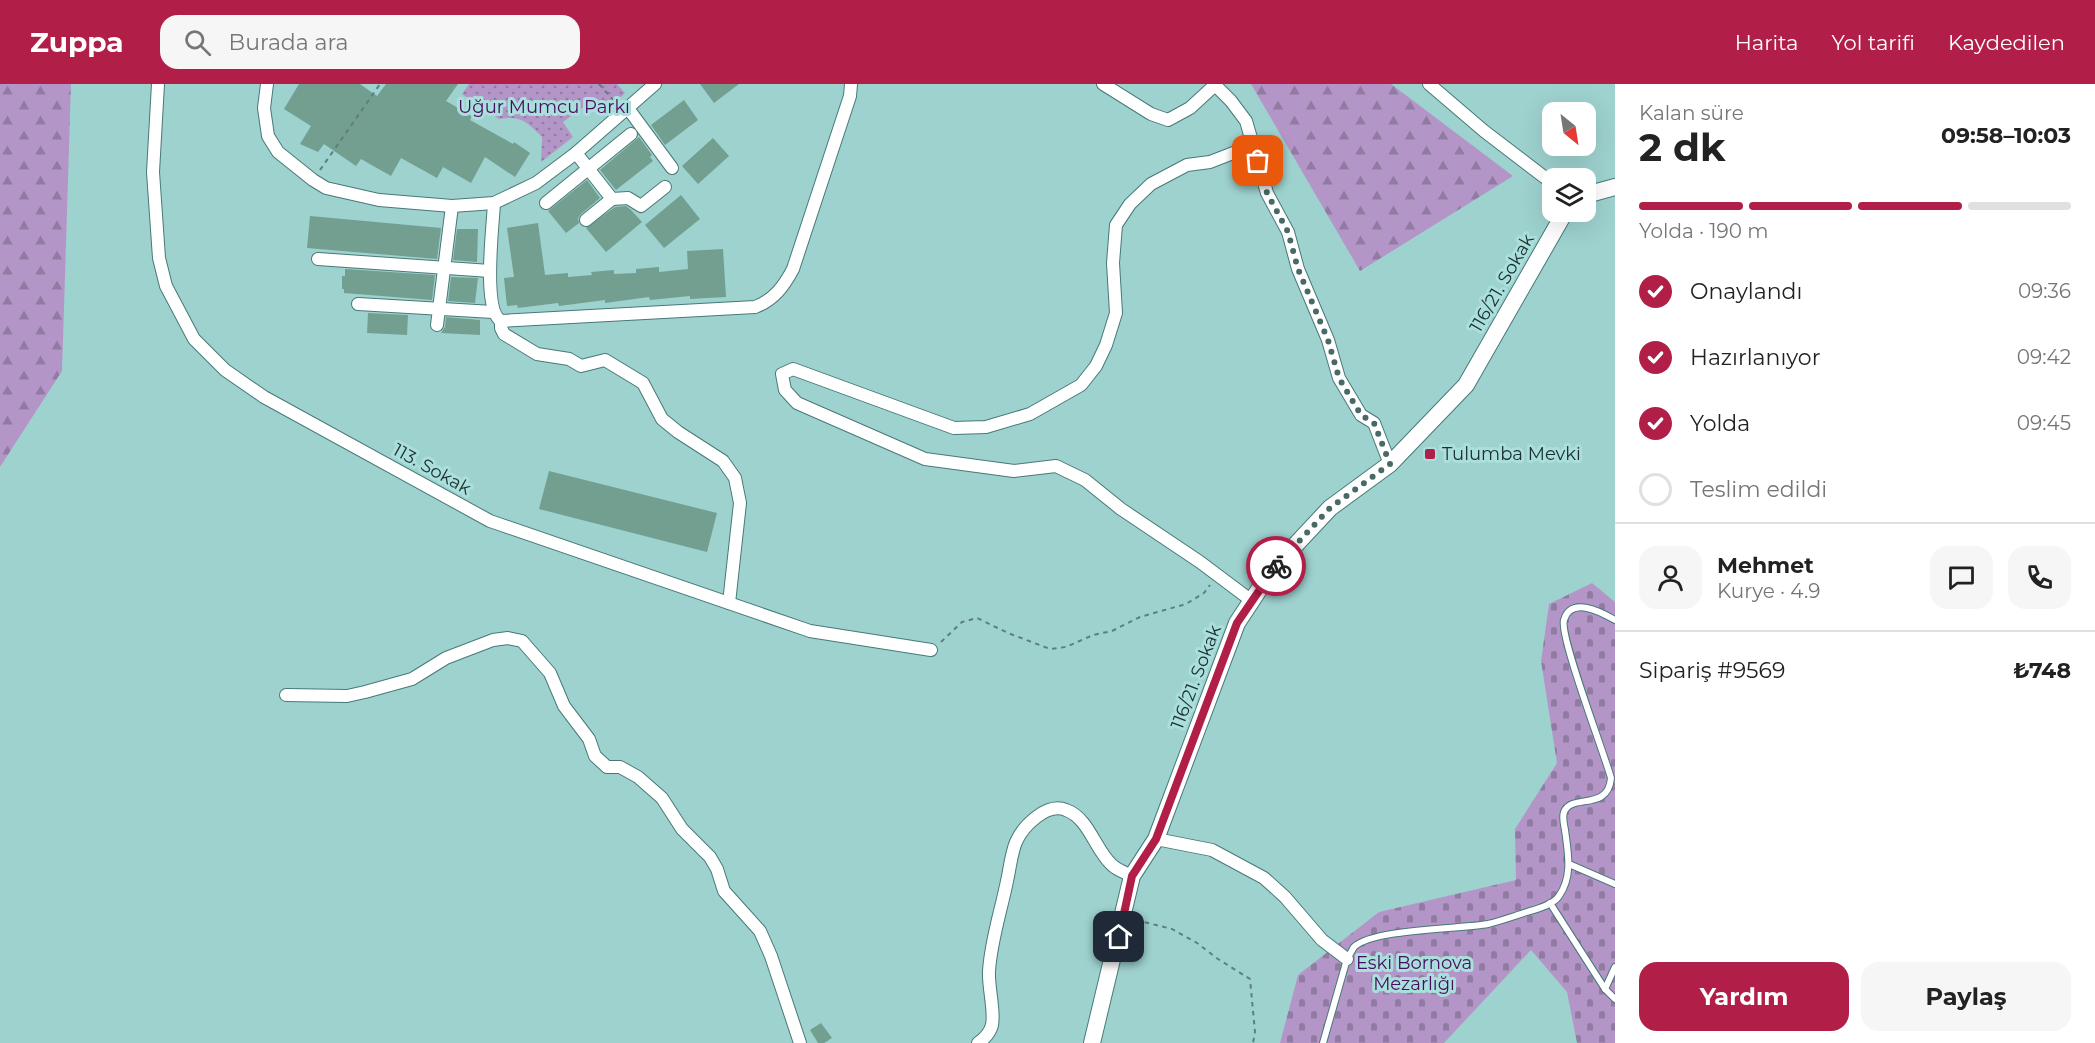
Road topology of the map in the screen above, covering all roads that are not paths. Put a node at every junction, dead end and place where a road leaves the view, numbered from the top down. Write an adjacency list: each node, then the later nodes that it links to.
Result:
1 (158, 84): 33 (street, 113. Sokak)
2 (267, 84): 21 (street)
3 (655, 84): 8 (street)
4 (851, 84): 29 (street)
5 (1103, 84): 7 (street)
6 (1429, 84): 14 (street)
7 (1216, 85): 10 (street)
8 (625, 110): 11 (street); 12 (street)
9 (631, 134): 13 (street)
10 (1252, 140): 31 (street); 32 (street)
11 (576, 153): 13 (street); 19 (street)
12 (672, 168)
13 (589, 169): 18 (street); 20 (street)
14 (1542, 175)
15 (665, 187): 18 (street)
16 (1615, 187): 17 (street)
17 (1596, 192)
18 (612, 199): 22 (street)
19 (494, 203): 21 (street); 26 (street)
20 (546, 203)
21 (452, 206): 25 (street)
22 (586, 220)
23 (1559, 222): 31 (street, 116/21. Sokak)
24 (318, 259): 25 (street)
25 (444, 268): 26 (street); 28 (street)
26 (489, 271): 29 (street)
27 (358, 304): 28 (street)
28 (439, 309): 29 (street); 30 (street)
29 (497, 317): 33 (street)
30 (437, 325)
31 (1390, 464): 32 (street, 116/21. Sokak)
32 (1252, 601): 37 (street, 116/21. Sokak)
33 (729, 603): 35 (street, 113. Sokak)
34 (1615, 620): 38 (lane)
35 (931, 650)
36 (286, 695): 46 (street)
37 (1156, 839): 39 (street, 116/21. Sokak); 42 (street)
38 (1569, 864): 40 (lane); 41 (lane)
39 (1132, 876): 47 (street); 48 (street, 116/21. Sokak)
40 (1615, 884)
41 (1550, 903): 42 (lane); 44 (lane)
42 (1347, 959): 49 (lane)
43 (1615, 967): 44 (lane)
44 (1605, 989): 45 (lane)
45 (1615, 999)
46 (800, 1043)
47 (978, 1043)
48 (1092, 1043)
49 (1323, 1043)

